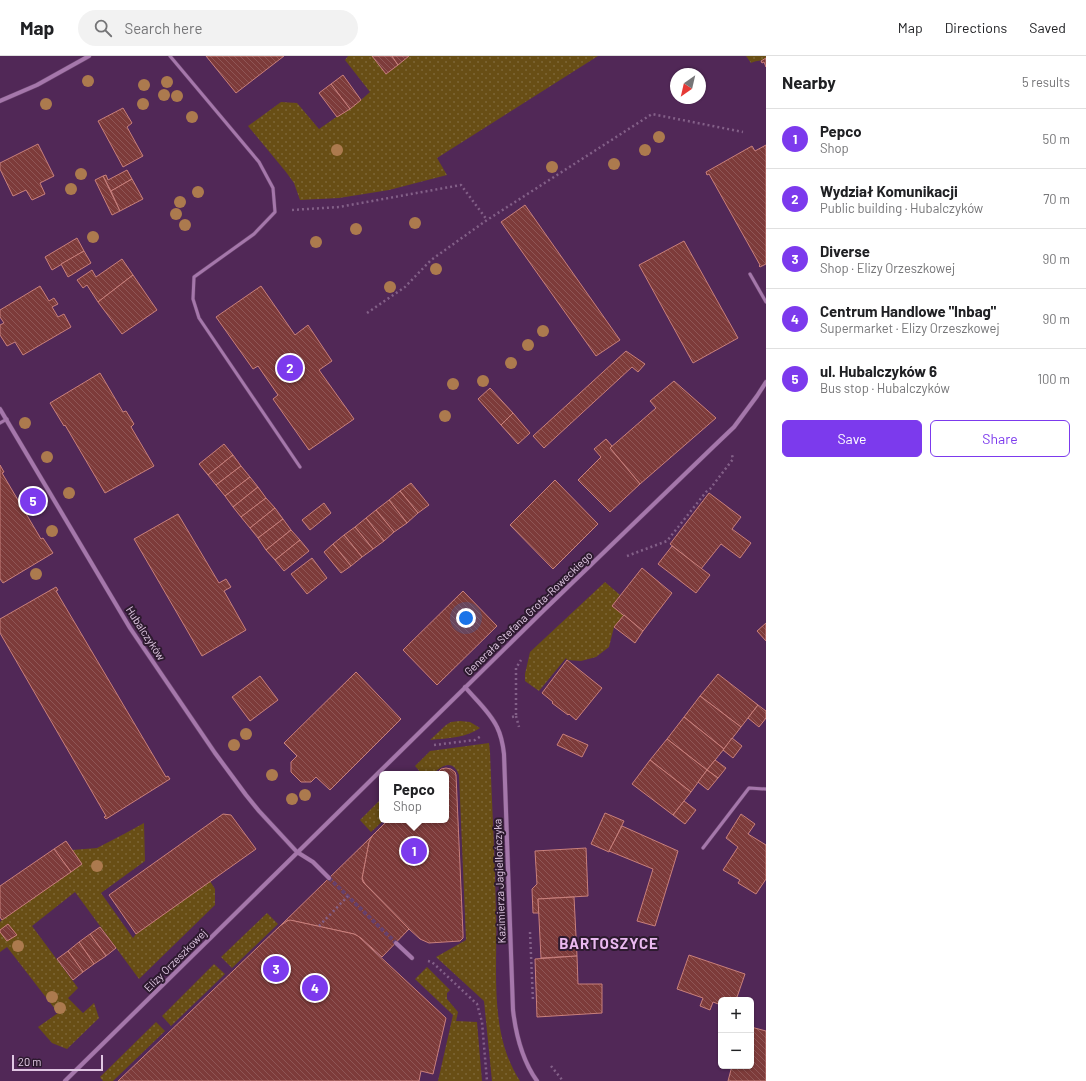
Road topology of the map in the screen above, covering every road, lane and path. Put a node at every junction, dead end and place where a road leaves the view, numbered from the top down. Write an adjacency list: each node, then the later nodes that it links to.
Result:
1 (89, 56): 3 (street)
2 (170, 56): 5 (lane)
3 (0, 101)
4 (743, 132): 6 (path)
5 (275, 212): 6 (path); 15 (lane)
6 (487, 220): 9 (path)
7 (750, 274): 8 (lane)
8 (766, 302)
9 (367, 313)
10 (766, 382): 18 (street, Generała Stefana Grota-Roweckiego)
11 (0, 409): 12 (street, Hubalczyków)
12 (7, 419): 13 (lane); 28 (street, Hubalczyków)
13 (0, 423)
14 (737, 449): 16 (path)
15 (300, 467)
16 (622, 561)
17 (524, 656): 19 (path)
18 (465, 687): 25 (street, Generała Stefana Grota-Roweckiego); 40 (street, Kazimierza Jagiellończyka)
19 (516, 716): 20 (path); 21 (path)
20 (508, 719)
21 (519, 729)
22 (485, 734): 23 (path)
23 (431, 745)
24 (379, 771): 28 (street, Generała Stefana Grota-Roweckiego)
25 (379, 771)
26 (766, 789): 27 (lane)
27 (703, 848)
28 (297, 852): 29 (street, Hubalczyków); 38 (street, Elizy Orzeszkowej)
29 (329, 878)
30 (348, 896): 31 (path)
31 (319, 926)
32 (530, 928): 36 (path)
33 (396, 943): 34 (street)
34 (412, 958)
35 (432, 962): 39 (path)
36 (533, 1004)
37 (550, 1065): 41 (path)
38 (65, 1081)
39 (487, 1081)
40 (537, 1081)
41 (563, 1081)

